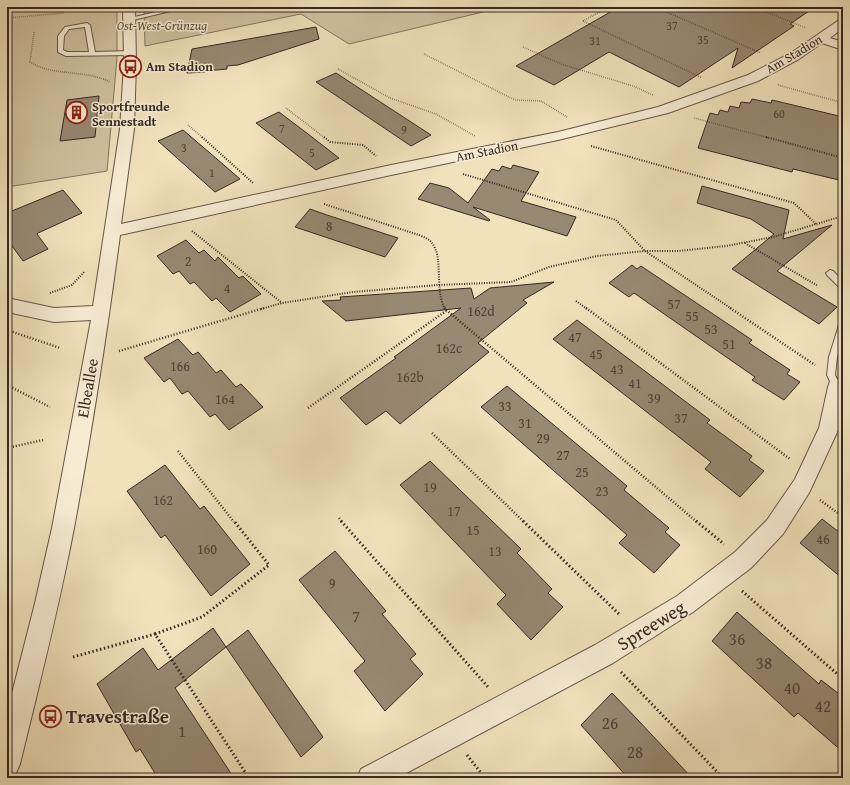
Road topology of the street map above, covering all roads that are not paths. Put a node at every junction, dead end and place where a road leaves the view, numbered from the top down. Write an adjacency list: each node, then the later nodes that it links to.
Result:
1 (184, 7): 2 (lane)
2 (129, 13): 7 (street, Elbeallee)
3 (843, 22): 4 (street, Am Stadion)
4 (823, 38): 5 (street); 8 (street, Am Stadion)
5 (843, 46)
6 (92, 53): 6 (lane); 7 (lane)
7 (130, 53): 8 (street, Elbeallee)
8 (113, 231): 12 (street, Elbeallee)
9 (830, 273): 10 (lane)
10 (843, 286)
11 (7, 305): 12 (street)
12 (101, 312): 15 (street, Elbeallee)
13 (843, 325): 14 (lane)
14 (837, 384): 16 (street, Spreeweg)
15 (7, 764)
16 (370, 778)

